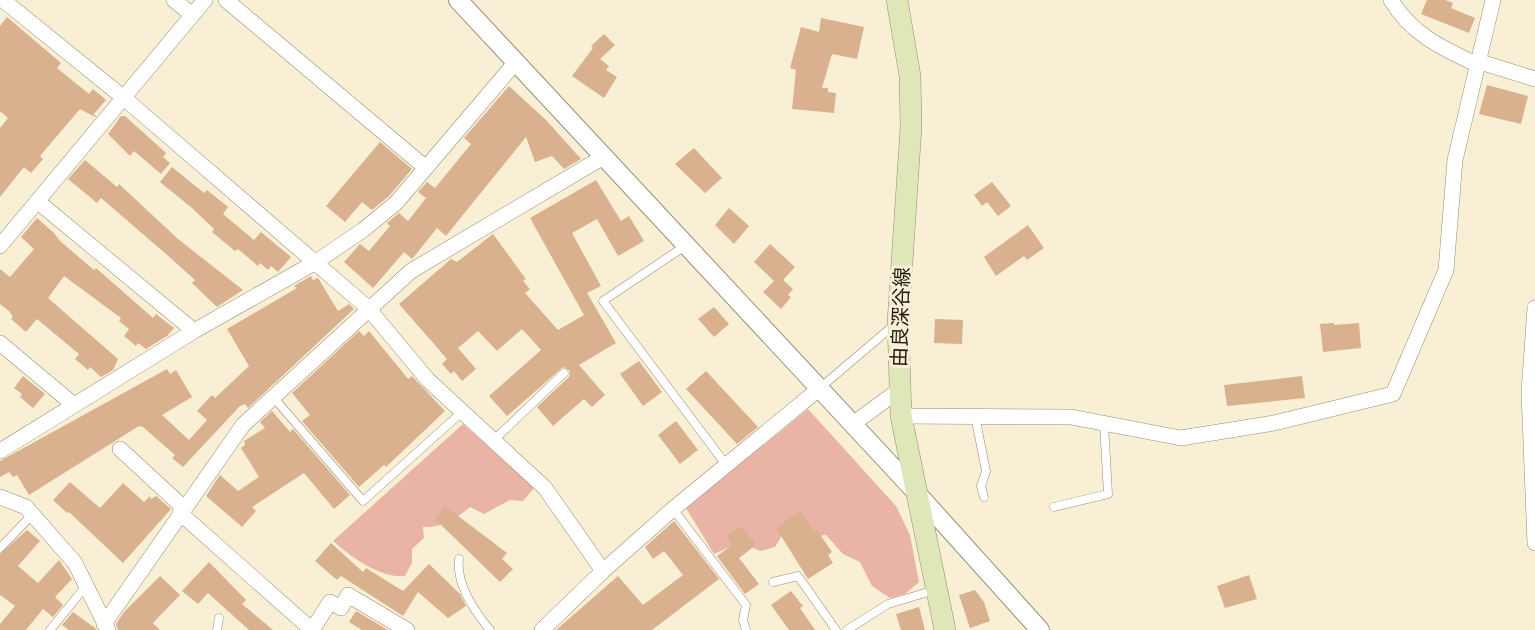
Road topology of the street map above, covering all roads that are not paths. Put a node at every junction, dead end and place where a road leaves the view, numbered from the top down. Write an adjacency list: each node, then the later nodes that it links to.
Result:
1 (3, 0): 13 (street)
2 (174, 0): 9 (street)
3 (205, 0): 9 (street)
4 (226, 0): 15 (street)
5 (458, 0): 11 (street)
6 (897, 0): 22 (main road, 由良深谷線)
7 (1391, 0): 10 (street)
8 (1493, 0): 10 (street)
9 (192, 15): 13 (street)
10 (1477, 62): 12 (street); 34 (street)
11 (515, 63): 14 (street); 15 (street)
12 (1535, 79)
13 (124, 98): 16 (street); 19 (street)
14 (605, 156): 17 (street); 20 (street)
15 (426, 168): 19 (street)
16 (38, 201): 18 (street); 23 (street)
17 (686, 245): 26 (street); 38 (lane)
18 (0, 246)
19 (316, 262): 20 (street); 23 (street)
20 (368, 308): 28 (street); 30 (street)
21 (1535, 308): 46 (street)
22 (898, 322): 26 (lane); 27 (main road, 由良深谷線)
23 (194, 331): 29 (street)
24 (0, 343): 29 (street)
25 (564, 373): 35 (lane)
26 (820, 388): 33 (street); 38 (street)
27 (899, 390): 31 (main road, 由良深谷線); 33 (street)
28 (274, 398): 30 (lane); 44 (street)
29 (74, 405): 37 (street)
30 (462, 412): 35 (street)
31 (901, 416): 32 (street); 39 (main road, 由良深谷線)
32 (975, 416): 34 (street); 41 (lane)
33 (853, 424): 39 (street)
34 (1104, 424): 42 (lane)
35 (494, 440): 49 (street)
36 (120, 449): 44 (street)
37 (0, 451)
38 (727, 466): 43 (street)
39 (914, 490): 52 (main road, 由良深谷線); 64 (street)
40 (0, 496): 45 (street)
41 (984, 497)
42 (1054, 507)
43 (673, 509): 49 (street); 60 (lane)
44 (182, 510): 54 (street); 57 (street)
45 (31, 516): 47 (lane); 51 (street)
46 (1535, 543)
47 (0, 548)
48 (459, 560): 58 (lane)
49 (603, 571): 59 (street)
50 (773, 582): 61 (lane)
51 (85, 587): 54 (street); 55 (lane)
52 (936, 590): 62 (lane); 63 (main road, 由良深谷線)
53 (219, 618): 56 (lane)
54 (106, 627)
55 (50, 630)
56 (217, 630)
57 (407, 630)
58 (490, 630)
59 (542, 630)
60 (746, 630)
61 (836, 630)
62 (847, 630)
63 (945, 630)
64 (1040, 630)

